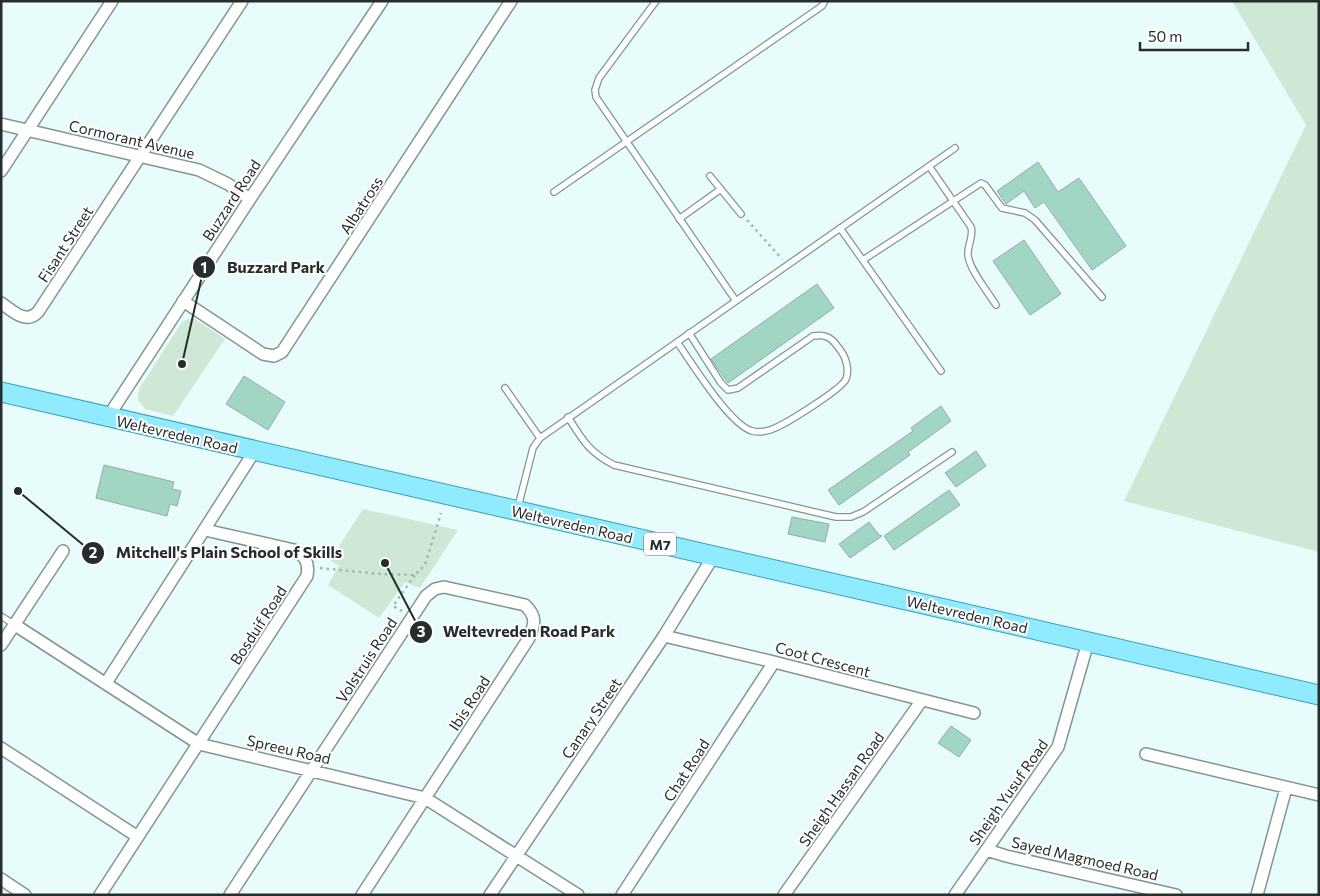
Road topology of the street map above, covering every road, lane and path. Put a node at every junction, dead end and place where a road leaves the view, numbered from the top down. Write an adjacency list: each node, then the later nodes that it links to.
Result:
1 (112, 1): 8 (street)
2 (242, 1): 11 (street)
3 (382, 1): 17 (street, Buzzard Road)
4 (511, 1): 25 (street, Albatross)
5 (656, 1): 9 (lane)
6 (825, 1): 9 (lane)
7 (1, 124): 8 (street, Cormorant Avenue)
8 (28, 130): 11 (street, Cormorant Avenue); 13 (street)
9 (626, 143): 16 (lane); 20 (lane)
10 (955, 148): 12 (lane)
11 (140, 156): 17 (street, Cormorant Avenue); 27 (street, Fisant Street)
12 (929, 166): 18 (lane); 21 (lane)
13 (1, 171)
14 (710, 176): 15 (lane)
15 (721, 189): 19 (lane); 20 (lane)
16 (554, 192)
17 (250, 199): 25 (street, Buzzard Road)
18 (953, 201): 22 (lane); 24 (lane); 28 (lane)
19 (741, 214): 23 (path)
20 (679, 220): 26 (lane)
21 (840, 228): 22 (lane); 23 (lane)
22 (863, 260): 31 (lane)
23 (788, 264): 26 (lane)
24 (1102, 297)
25 (183, 301): 34 (street, Buzzard Road)
26 (736, 301): 29 (lane)
27 (1, 303)
28 (996, 304)
29 (688, 334): 30 (lane); 30 (lane)
30 (676, 342): 35 (lane)
31 (941, 371)
32 (505, 388): 36 (lane)
33 (1, 392): 34 (main road, Weltevreden Road / M7)
34 (108, 417): 37 (main road, Weltevreden Road / M7)
35 (568, 417): 36 (lane); 38 (lane)
36 (540, 438): 39 (lane)
37 (254, 452): 39 (main road, Weltevreden Road / M7); 41 (street)
38 (952, 452)
39 (517, 511): 43 (main road, Weltevreden Road / M7)
40 (441, 513): 45 (path)
41 (205, 530): 54 (street); 58 (street, Bosduif Road)
42 (63, 551): 49 (street)
43 (713, 557): 50 (street, Canary Street); 51 (main road, Weltevreden Road / M7)
44 (318, 568): 45 (path)
45 (415, 575): 46 (path)
46 (406, 614)
47 (1, 616): 49 (lane, Spreeu Road)
48 (535, 623): 61 (street, Volstruis Road); 64 (street, Ibis Road)
49 (15, 624): 52 (street); 54 (street, Spreeu Road)
50 (664, 636): 53 (street, Coot Crescent); 67 (street, Canary Street)
51 (1088, 642): 55 (main road, Weltevreden Road / M7); 66 (street, Sheigh Yusuf Road)
52 (1, 645)
53 (774, 662): 56 (street, Coot Crescent); 75 (street, Chat Road)
54 (106, 683): 58 (street, Spreeu Road)
55 (1319, 695)
56 (922, 700): 57 (street, Coot Crescent); 76 (street, Sheigh Hassan Road)
57 (974, 713)
58 (199, 744): 61 (street, Spreeu Road); 65 (street)
59 (1, 748): 65 (street)
60 (1146, 754): 62 (street)
61 (312, 770): 64 (street, Spreeu Road); 71 (street, Volstruis Road)
62 (1286, 788): 63 (street); 79 (street)
63 (1319, 795)
64 (425, 798): 67 (street, Spreeu Road); 72 (street, Ibis Road)
65 (138, 837): 70 (street)
66 (987, 850): 77 (street, Sheigh Yusuf Road); 78 (street, Sayed Magmoed Road)
67 (517, 855): 73 (street, Canary Street); 74 (street, Spreeu Road)
68 (1, 879): 69 (street)
69 (25, 895)
70 (100, 895)
71 (230, 895)
72 (362, 895)
73 (490, 895)
74 (578, 895)
75 (622, 895)
76 (784, 895)
77 (955, 895)
78 (1176, 895)
79 (1257, 895)

